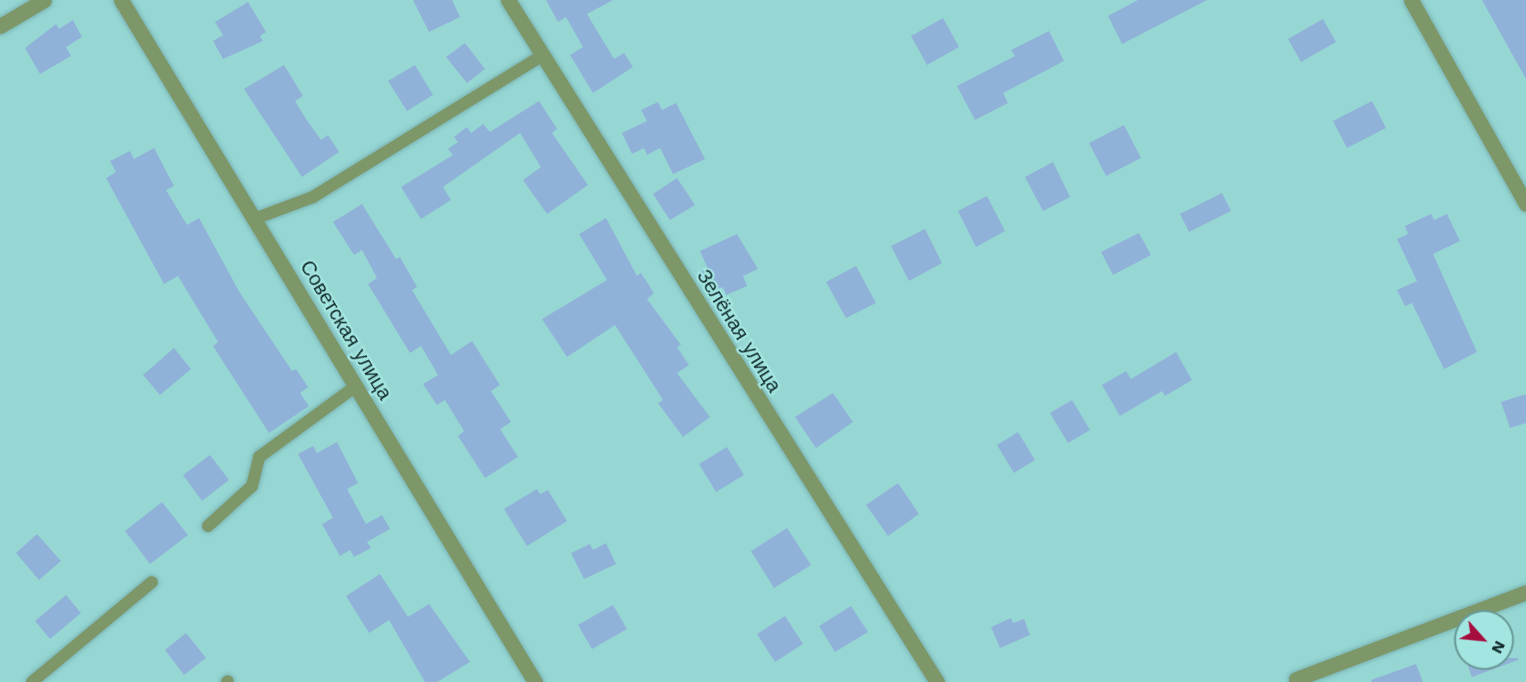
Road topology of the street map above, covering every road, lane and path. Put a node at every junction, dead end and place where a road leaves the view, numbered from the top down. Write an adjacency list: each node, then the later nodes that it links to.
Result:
1 (44, 0): 5 (street)
2 (121, 0): 8 (street, Советская улица)
3 (508, 0): 6 (street, Зелёная улица)
4 (1411, 0): 7 (street)
5 (0, 26)
6 (540, 57): 8 (lane); 16 (street, Зелёная улица)
7 (1526, 204)
8 (254, 219): 9 (street, Советская улица)
9 (356, 386): 10 (lane); 15 (street, Советская улица)
10 (208, 526)
11 (152, 582): 14 (lane)
12 (1526, 592): 13 (street)
13 (1296, 679)
14 (33, 682)
15 (535, 682)
16 (937, 682)

